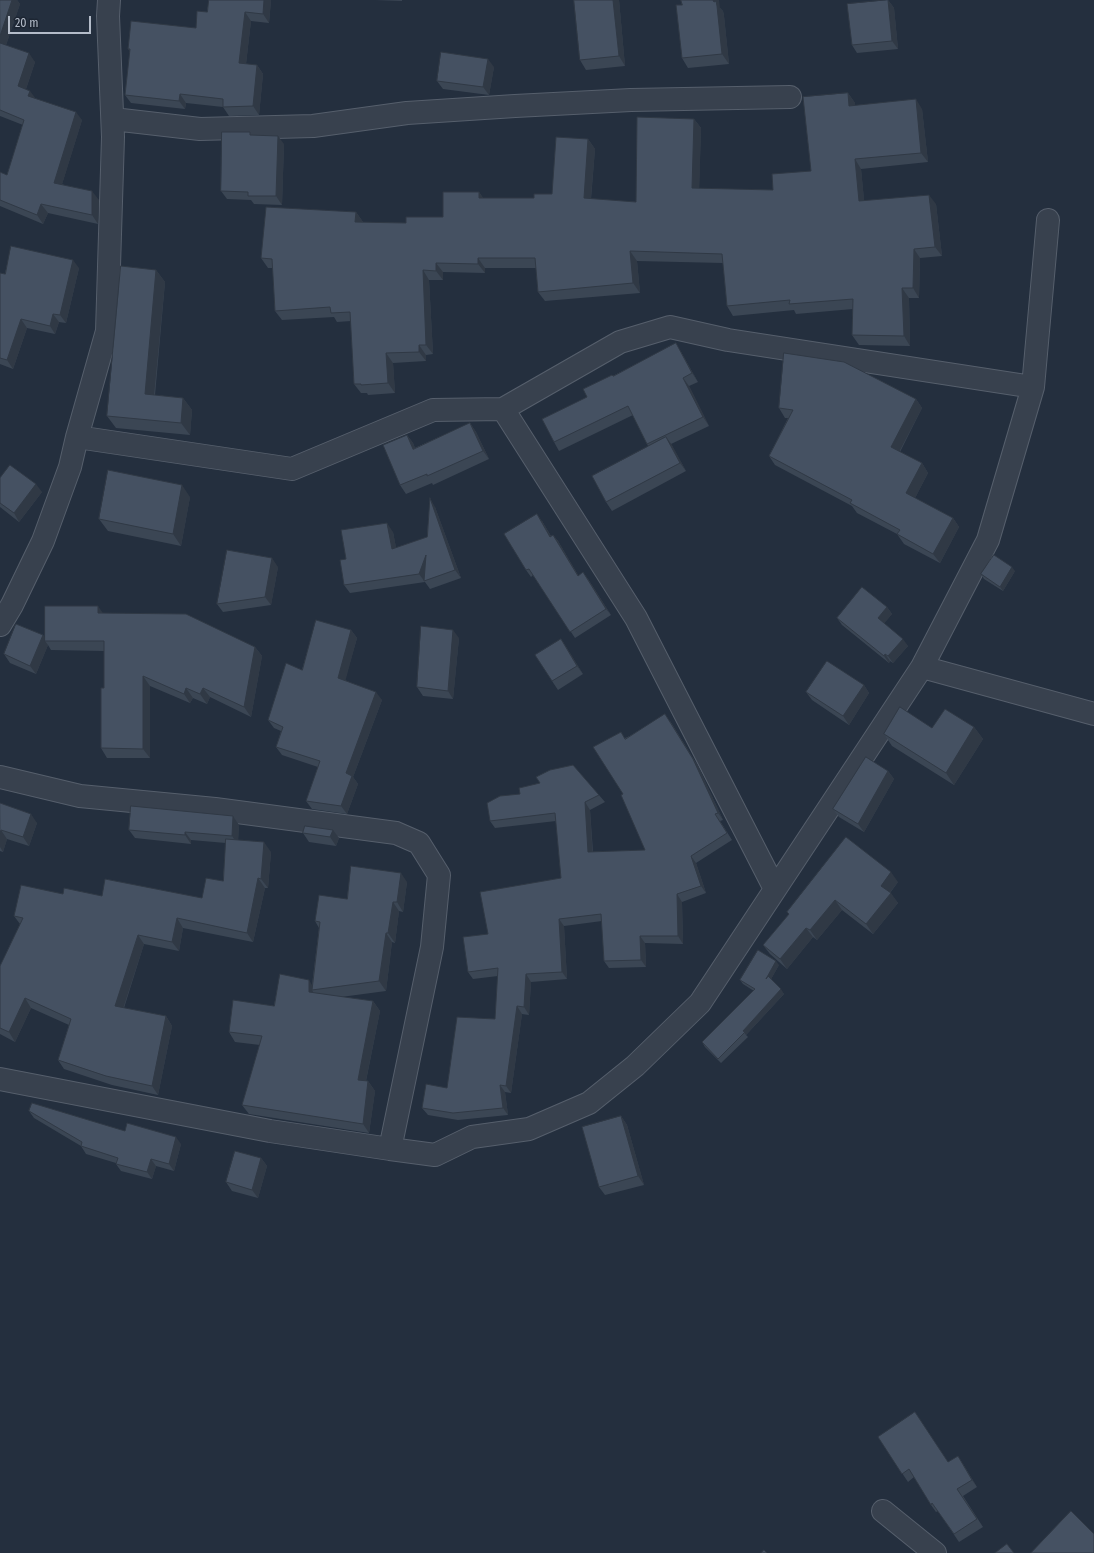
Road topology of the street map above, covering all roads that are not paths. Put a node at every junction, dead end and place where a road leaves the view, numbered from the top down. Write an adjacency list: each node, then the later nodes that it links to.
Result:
1 (108, 0): 3 (street)
2 (790, 97): 3 (street)
3 (113, 119): 7 (street)
4 (1048, 220): 5 (street)
5 (1033, 386): 6 (street); 10 (street)
6 (503, 409): 7 (street); 13 (street)
7 (77, 437): 8 (street)
8 (6, 603): 9 (street)
9 (0, 625)
10 (922, 667): 11 (street); 13 (street)
11 (1094, 714)
12 (0, 777): 15 (street)
13 (775, 889): 15 (street)
14 (0, 1079): 15 (street)
15 (390, 1149)
16 (883, 1512): 17 (street)
17 (935, 1553)

